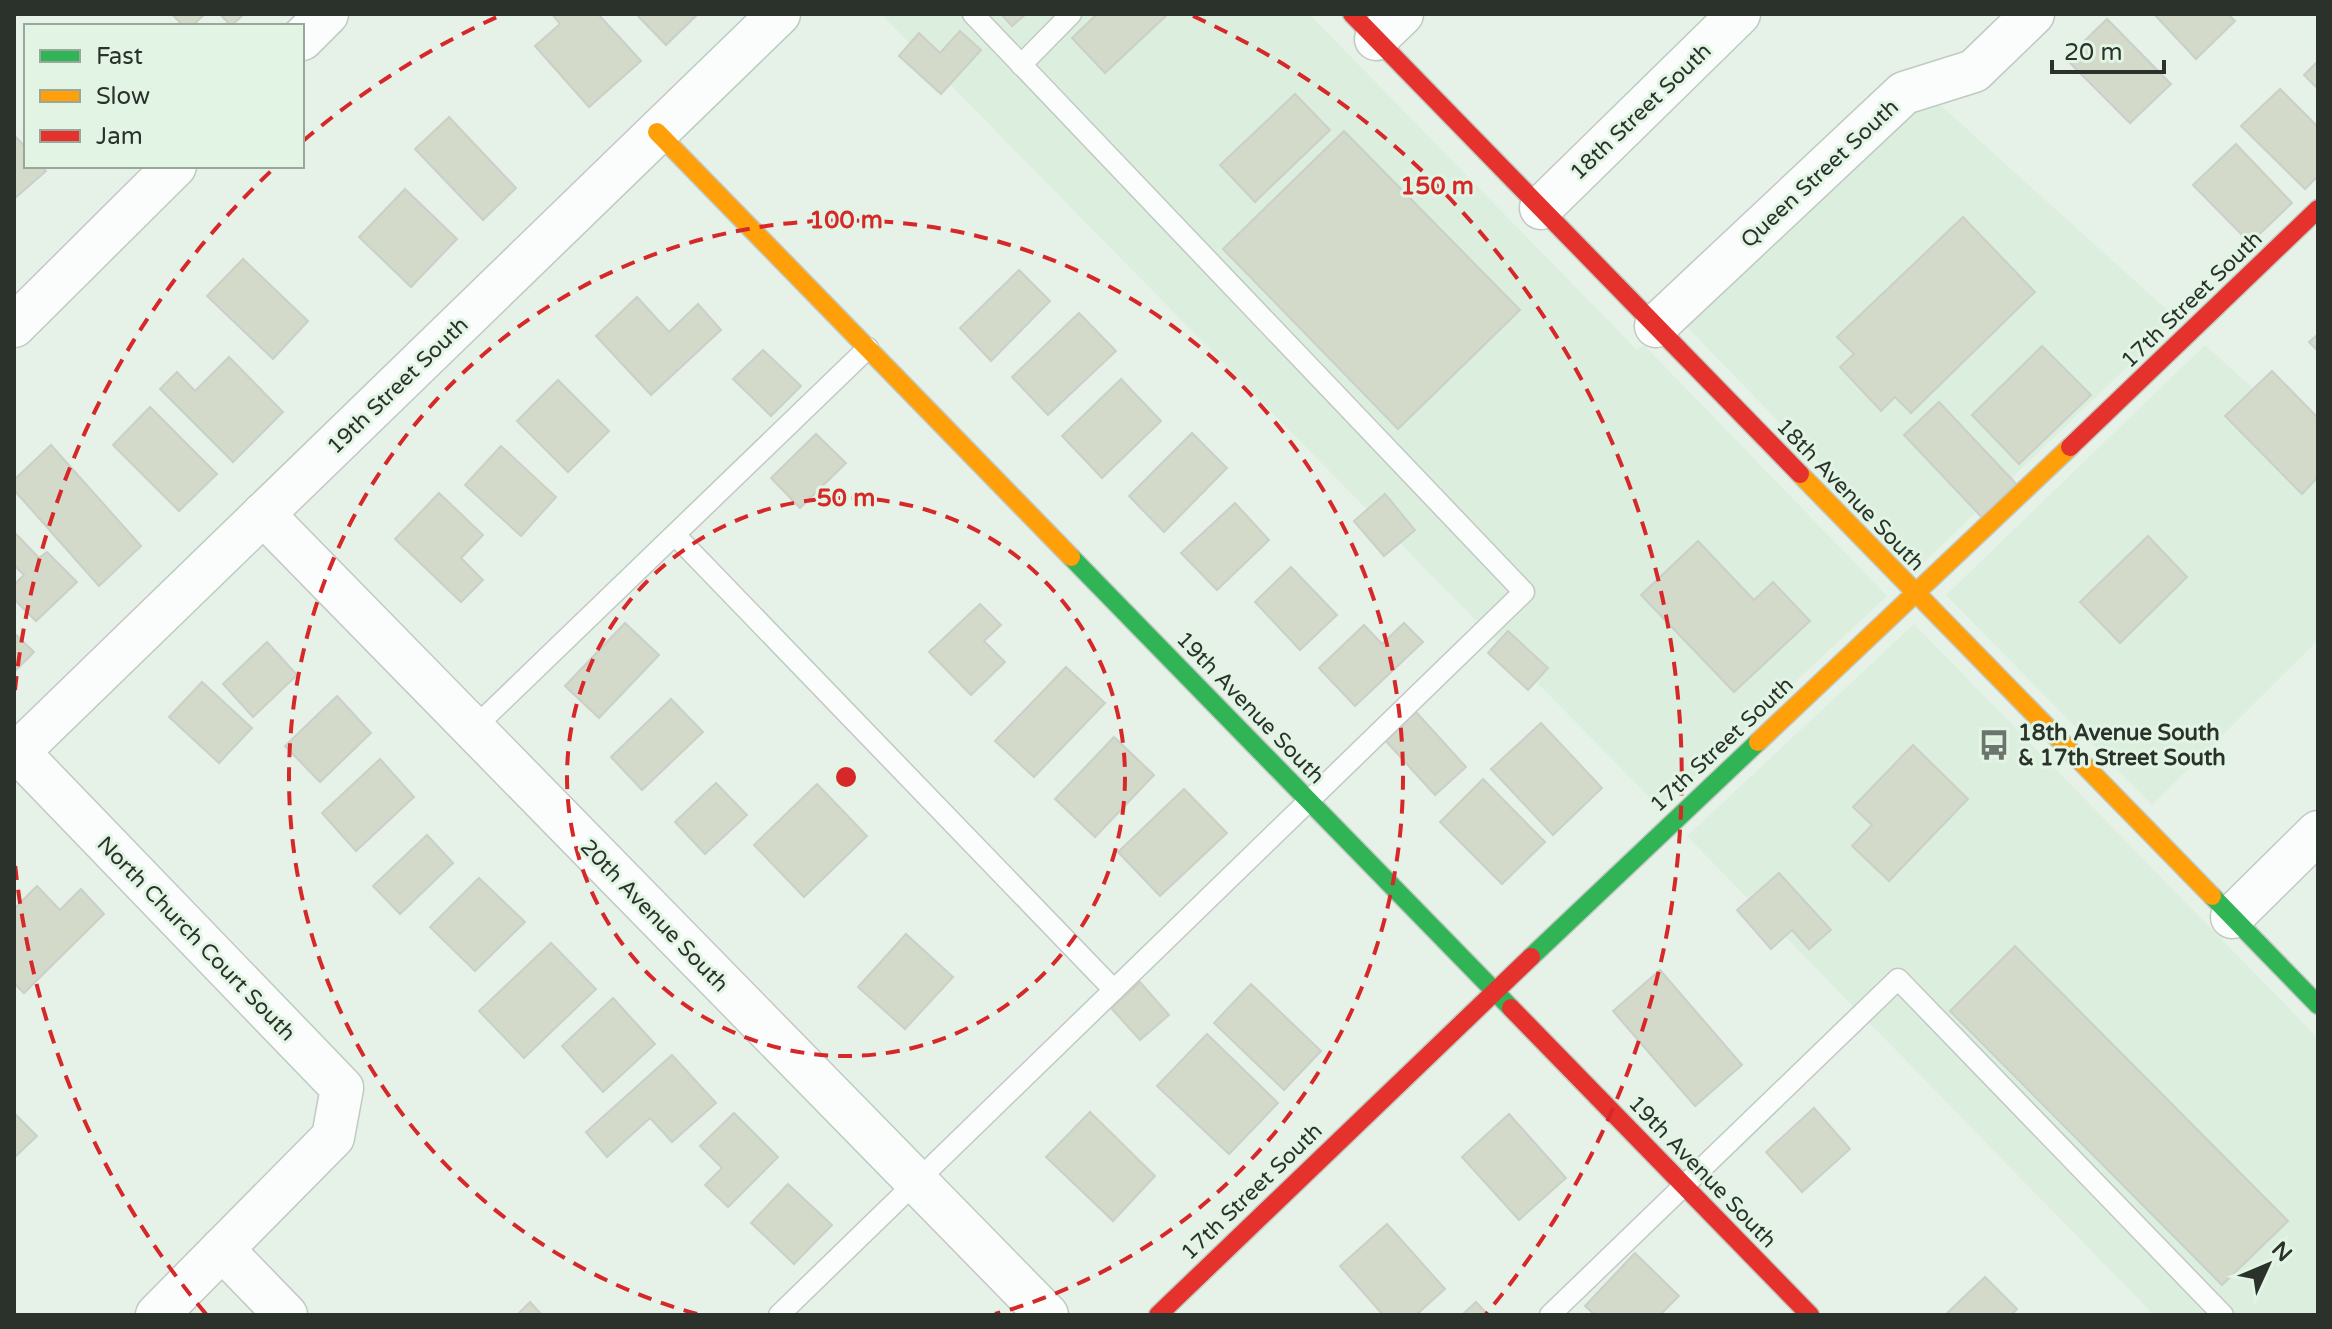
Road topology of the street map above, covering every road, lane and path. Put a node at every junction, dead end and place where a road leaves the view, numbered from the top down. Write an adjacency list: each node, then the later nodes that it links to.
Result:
1 (327, 14): 8 (street)
2 (779, 14): 10 (street, 19th Street South)
3 (973, 14): 9 (lane)
4 (1071, 14): 9 (lane)
5 (1739, 14): 12 (street, 18th Street South)
6 (2033, 14): 15 (street, Queen Street South)
7 (1377, 22): 12 (street, 18th Avenue South)
8 (304, 37)
9 (1021, 65): 22 (lane)
10 (657, 132): 16 (street, 19th Avenue South); 17 (street, 19th Street South)
11 (173, 168): 14 (street)
12 (1541, 208): 15 (street, 18th Avenue South)
13 (2318, 209): 19 (street, 17th Street South)
14 (14, 326)
15 (1656, 326): 19 (street, 18th Avenue South)
16 (868, 348): 18 (lane); 22 (street, 19th Avenue South)
17 (263, 514): 20 (street, 20th Avenue South); 21 (street, 19th Street South)
18 (675, 535): 20 (lane); 25 (lane)
19 (1916, 595): 24 (street, 18th Avenue South); 26 (street, 17th Street South)
20 (473, 729): 28 (street, 20th Avenue South)
21 (16, 754): 30 (street, North Church Court South)
22 (1309, 801): 25 (lane); 26 (street, 19th Avenue South)
23 (2318, 832): 24 (street)
24 (2232, 917): 27 (street, 18th Avenue South)
25 (1114, 990): 28 (lane)
26 (1493, 990): 29 (street, 19th Avenue South); 35 (street, 17th Street South)
27 (2318, 1005)
28 (916, 1181): 33 (lane); 34 (street, 20th Avenue South)
29 (1685, 1186): 36 (lane); 37 (street, 19th Avenue South); 38 (lane)
30 (222, 1249): 31 (street); 32 (street)
31 (157, 1315)
32 (286, 1315)
33 (779, 1315)
34 (1047, 1315)
35 (1158, 1315)
36 (1550, 1315)
37 (1810, 1315)
38 (2223, 1315)

